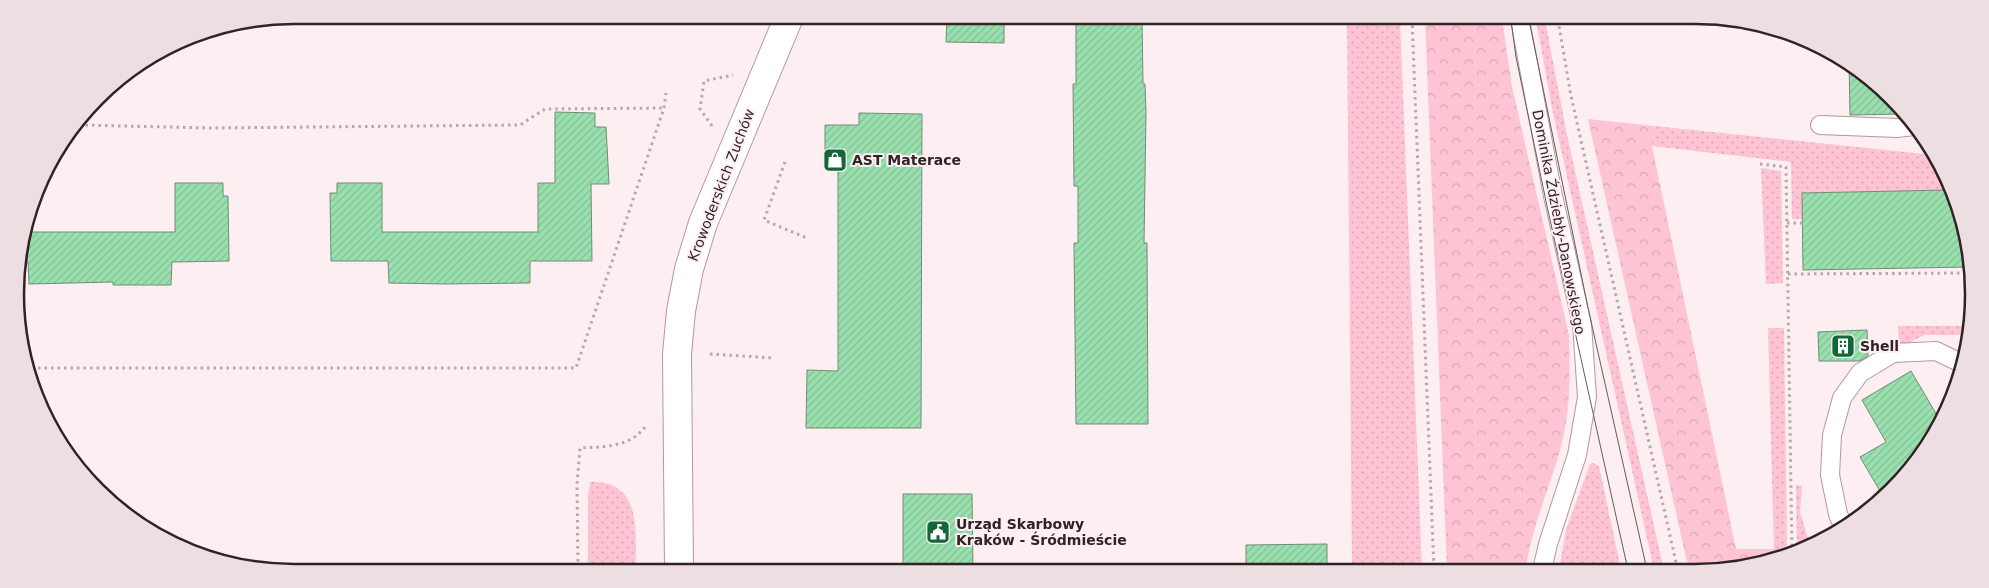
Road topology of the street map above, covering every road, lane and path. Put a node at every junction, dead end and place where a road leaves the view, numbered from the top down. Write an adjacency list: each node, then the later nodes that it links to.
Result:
1 (786, 24): 23 (street, Krowoderskich Zuchów)
2 (1412, 24): 24 (path)
3 (1521, 24): 25 (lane, Dominika Ździebły-Danowskiego)
4 (1559, 24): 26 (path)
5 (666, 94): 6 (path)
6 (664, 108): 8 (path); 20 (path)
7 (1820, 124): 9 (lane)
8 (83, 125)
9 (1907, 127)
10 (785, 162): 14 (path)
11 (1760, 164): 12 (path)
12 (1787, 223): 13 (path); 16 (path)
13 (1803, 223)
14 (810, 239)
15 (1965, 273): 16 (path)
16 (1788, 274): 22 (path)
17 (710, 354): 18 (path)
18 (774, 358)
19 (1957, 361): 21 (lane)
20 (34, 368)
21 (1841, 521)
22 (1792, 546)
23 (679, 564)
24 (1434, 564)
25 (1543, 564)
26 (1677, 564)

